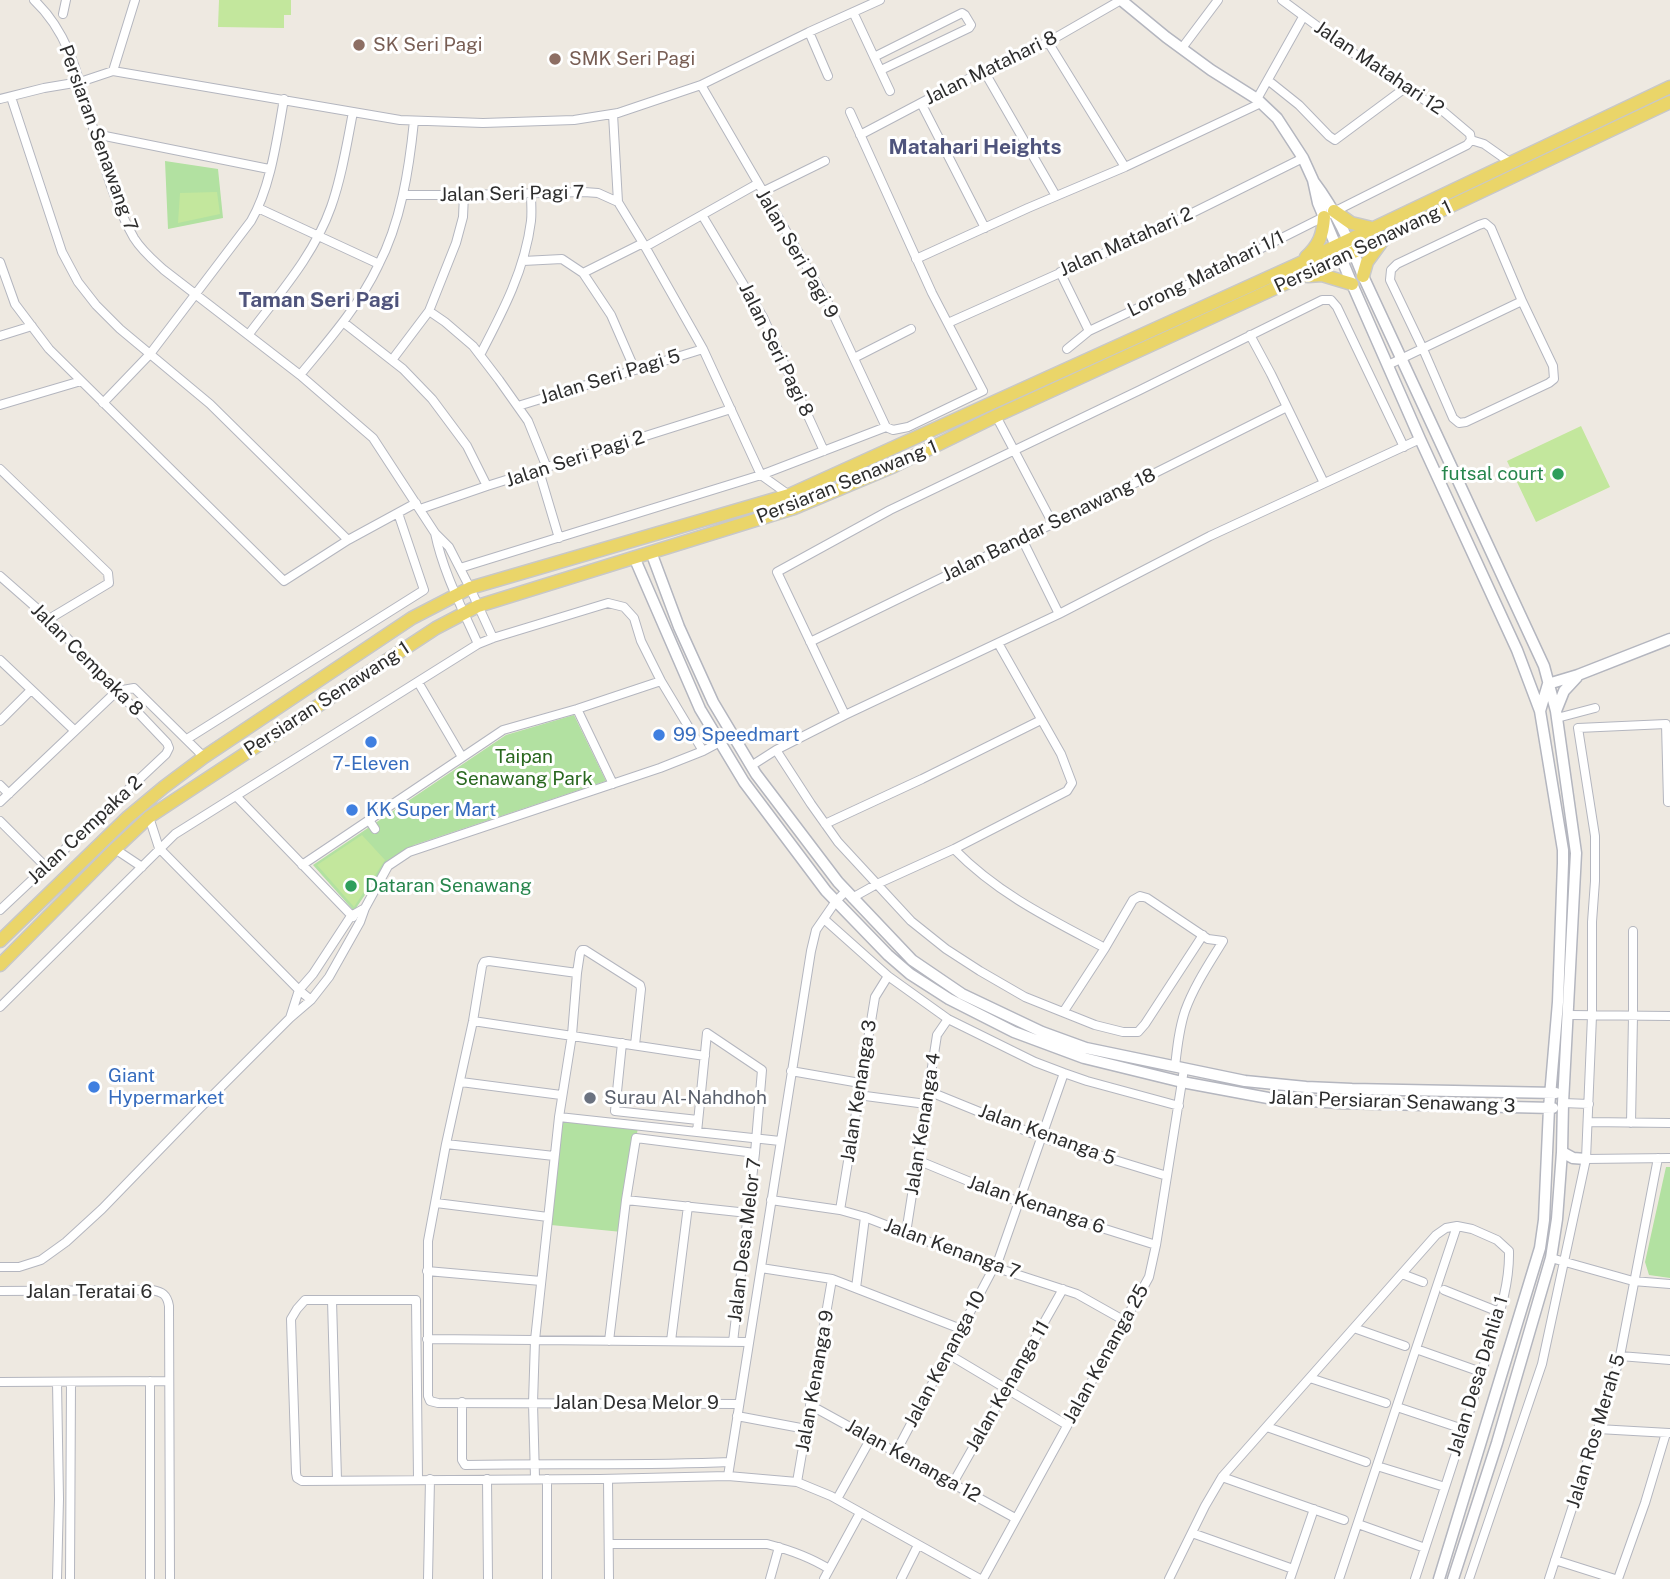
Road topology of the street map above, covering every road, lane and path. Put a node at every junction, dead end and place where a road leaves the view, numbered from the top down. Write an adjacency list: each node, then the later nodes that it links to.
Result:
1 (34, 0): 20 (street, Persiaran Senawang 7)
2 (66, 0): 9 (street)
3 (135, 0): 15 (street)
4 (880, 0): 8 (street)
5 (1121, 0): 12 (street, Jalan Matahari 8); 13 (street)
6 (1218, 0): 13 (street)
7 (1282, 0): 10 (street, Jalan Matahari 12)
8 (853, 12): 11 (street); 14 (street)
9 (63, 14)
10 (1303, 17): 19 (street); 23 (street, Jalan Matahari 12)
11 (808, 32): 18 (street); 21 (street)
12 (1048, 42): 17 (street, Jalan Matahari 8); 41 (street)
13 (1182, 48): 28 (street)
14 (874, 57): 16 (street); 16 (street)
15 (113, 71): 20 (street); 26 (street)
16 (881, 71): 24 (street)
17 (984, 71): 30 (street, Jalan Matahari 8); 47 (street)
18 (828, 76)
19 (1269, 80): 23 (street); 28 (street)
20 (80, 82): 25 (street); 35 (street, Persiaran Senawang 7)
21 (701, 85): 33 (street); 43 (street, Jalan Seri Pagi 9)
22 (1670, 87): 40 (main road, Persiaran Senawang 1)
23 (1405, 88): 37 (street, Jalan Matahari 12)
24 (890, 91)
25 (10, 97): 27 (street); 81 (street)
26 (285, 99): 31 (street); 42 (street)
27 (0, 100)
28 (1259, 101): 38 (street); 41 (street)
29 (1670, 102): 55 (main road, Persiaran Senawang 1)
30 (920, 103): 36 (street, Jalan Matahari 8); 52 (street)
31 (353, 111): 34 (street); 54 (street)
32 (850, 112): 36 (street)
33 (613, 114): 34 (street); 48 (street)
34 (414, 121): 45 (street)
35 (95, 134): 42 (street); 67 (street, Persiaran Senawang 7)
36 (860, 135): 58 (street)
37 (1471, 141): 40 (street); 50 (street, Lorong Matahari 1/1)
38 (1303, 158): 50 (street); 63 (street, Jalan Matahari 2)
39 (824, 161): 43 (street)
40 (1511, 163): 53 (main road, Persiaran Senawang 1)
41 (1125, 167): 47 (street)
42 (270, 169): 49 (street)
43 (760, 188): 51 (street); 83 (street, Jalan Seri Pagi 9)
44 (531, 193): 46 (street, Jalan Seri Pagi 7); 48 (street, Jalan Seri Pagi 7); 59 (street)
45 (403, 195): 46 (street, Jalan Seri Pagi 7); 61 (street)
46 (464, 195): 69 (street)
47 (1056, 196): 52 (street)
48 (618, 202): 56 (street)
49 (258, 208): 54 (street); 67 (street)
50 (1329, 214): 53 (main road); 57 (street); 60 (main road); 74 (street, Lorong Matahari 1/1)
51 (702, 215): 56 (street); 100 (street, Jalan Seri Pagi 8)
52 (985, 228): 58 (street)
53 (1373, 228): 57 (main road, Persiaran Senawang 1)
54 (318, 236): 61 (street); 75 (street)
55 (1386, 237): 57 (main road, Persiaran Senawang 1); 66 (main road)
56 (644, 245): 64 (street); 78 (street)
57 (1345, 249): 60 (main road, Persiaran Senawang 1); 65 (main road, Persiaran Senawang 1); 66 (street)
58 (916, 259): 71 (street)
59 (523, 261): 64 (street); 82 (street)
60 (1300, 262): 106 (main road, Persiaran Senawang 1)
61 (379, 264): 70 (street)
62 (1, 267): 72 (street)
63 (1060, 272): 71 (street, Jalan Matahari 2); 74 (street)
64 (583, 273): 87 (street)
65 (1302, 276): 66 (main road); 95 (main road, Persiaran Senawang 1)
66 (1357, 280): 84 (street); 86 (street)
67 (195, 295): 75 (street, Persiaran Senawang 7); 81 (street)
68 (1522, 301): 80 (street); 80 (street); 80 (street)
69 (429, 311): 82 (street); 85 (street)
70 (342, 322): 85 (street); 88 (street)
71 (948, 323): 96 (street)
72 (32, 326): 77 (street); 89 (street)
73 (911, 329): 83 (street)
74 (1089, 331): 79 (street, Lorong Matahari 1/1)
75 (249, 334): 88 (street, Persiaran Senawang 7)
76 (1250, 335): 93 (street); 98 (street); 99 (street)
77 (0, 336)
78 (703, 349): 87 (street, Jalan Seri Pagi 5); 94 (street)
79 (1067, 349)
80 (1423, 349): 84 (street)
81 (150, 354): 90 (street); 113 (street)
82 (480, 355): 92 (street)
83 (854, 358): 96 (street, Jalan Seri Pagi 9)
84 (1401, 359): 86 (street); 130 (street)
85 (392, 360): 105 (street)
86 (1388, 365): 97 (street)
87 (635, 370): 92 (street, Jalan Seri Pagi 5)
88 (300, 375): 107 (street, Persiaran Senawang 7)
89 (81, 381): 90 (street); 91 (street)
90 (103, 403): 113 (street, Jalan Seri Pagi 2)
91 (0, 405)
92 (517, 406): 102 (street)
93 (1287, 407): 104 (street); 109 (street, Jalan Bandar Senawang 18)
94 (730, 409): 102 (street, Jalan Seri Pagi 2); 103 (street)
95 (996, 416): 99 (street); 114 (main road, Persiaran Senawang 1)
96 (886, 427): 100 (street)
97 (1420, 439): 98 (street); 139 (street)
98 (1404, 447): 104 (street)
99 (1013, 450): 109 (street); 126 (street)
100 (824, 451): 103 (street)
101 (0, 469): 123 (street)
102 (543, 469): 105 (street, Jalan Seri Pagi 2); 111 (street)
103 (761, 475): 106 (street); 111 (street)
104 (1324, 483): 122 (street)
105 (487, 486): 107 (street, Jalan Seri Pagi 2)
106 (789, 495): 118 (main road, Persiaran Senawang 1)
107 (418, 506): 108 (street, Jalan Seri Pagi 2); 110 (street, Persiaran Senawang 7)
108 (398, 513): 113 (street, Jalan Seri Pagi 2); 146 (street)
109 (1052, 524): 112 (street, Jalan Bandar Senawang 18)
110 (435, 533): 116 (street); 119 (street)
111 (559, 538): 116 (street)
112 (1021, 539): 122 (street); 126 (street, Jalan Bandar Senawang 18)
113 (348, 540)
114 (651, 552): 115 (main road, Persiaran Senawang 1); 145 (street, Jalan Persiaran Senawang 3)
115 (634, 557): 120 (main road, Persiaran Senawang 1); 147 (street, Jalan Persiaran Senawang 3)
116 (460, 568): 118 (street)
117 (0, 576): 123 (street, Jalan Cempaka 8)
118 (470, 588): 119 (main road, Persiaran Senawang 1); 120 (street)
119 (456, 595): 121 (street); 151 (main road, Persiaran Senawang 1)
120 (478, 606): 121 (main road, Persiaran Senawang 1); 124 (street)
121 (464, 612): 128 (street); 160 (main road, Persiaran Senawang 1)
122 (1059, 614): 127 (street)
123 (49, 619): 136 (street, Jalan Cempaka 8)
124 (493, 638): 128 (street); 132 (street)
125 (1670, 639): 131 (street)
126 (810, 642): 141 (street)
127 (998, 643): 141 (street); 142 (street)
128 (478, 644): 133 (street)
129 (0, 660): 135 (street)
130 (1544, 666): 131 (street); 134 (street)
131 (1578, 676): 134 (street); 140 (street)
132 (661, 681): 138 (street); 150 (street)
133 (418, 682): 152 (street); 157 (street)
134 (1548, 684): 139 (street); 140 (street)
135 (31, 690): 143 (street); 144 (street)
136 (117, 691): 144 (street); 146 (street); 148 (street, Jalan Cempaka 8)
137 (1595, 708): 140 (street)
138 (577, 709): 152 (street); 154 (street)
139 (1539, 711): 208 (street)
140 (1557, 714): 190 (street)
141 (845, 715): 149 (street)
142 (1041, 720): 163 (street); 167 (street)
143 (0, 721)
144 (74, 730): 156 (street)
145 (733, 735): 147 (street); 153 (street, Jalan Persiaran Senawang 3)
146 (187, 739): 151 (street)
147 (720, 742): 150 (street); 173 (street, Jalan Persiaran Senawang 3)
148 (169, 748): 169 (street, Jalan Cempaka 2)
149 (776, 750): 153 (street); 163 (street)
150 (703, 751): 154 (street)
151 (204, 757): 181 (main road, Persiaran Senawang 1)
152 (462, 757): 161 (street)
153 (751, 766): 172 (street, Jalan Persiaran Senawang 3)
154 (613, 784): 174 (street)
155 (0, 785): 156 (street)
156 (9, 794): 158 (street)
157 (236, 796): 165 (street); 168 (street)
158 (0, 802)
159 (1668, 802): 191 (street)
160 (149, 817): 165 (street); 166 (main road, Persiaran Senawang 1)
161 (369, 820): 164 (street); 168 (street)
162 (0, 821): 169 (street)
163 (825, 824): 171 (street)
164 (376, 828)
165 (159, 848): 170 (street); 186 (street)
166 (115, 849): 170 (street); 183 (main road, Persiaran Senawang 1)
167 (954, 849): 171 (street); 182 (street)
168 (302, 865): 176 (street)
169 (46, 867): 175 (street, Jalan Cempaka 2)
170 (142, 867): 188 (street)
171 (877, 884): 172 (street); 189 (street)
172 (849, 894): 173 (street); 201 (street, Jalan Persiaran Senawang 3)
173 (836, 901): 177 (street); 205 (street, Jalan Persiaran Senawang 3)
174 (365, 908): 176 (street); 178 (street)
175 (0, 910)
176 (351, 916): 178 (street); 186 (street)
177 (824, 919): 185 (street); 202 (street)
178 (360, 922): 187 (street)
179 (1633, 931): 192 (street)
180 (1203, 935): 182 (street); 189 (street); 201 (street, Jalan Kenanga 25)
181 (0, 941)
182 (1105, 948): 189 (street)
183 (0, 965)
184 (577, 973): 196 (street); 197 (street); 199 (street)
185 (888, 976): 195 (street); 206 (street, Jalan Kenanga 3)
186 (299, 990): 187 (street); 194 (street)
187 (311, 1000): 194 (street)
188 (0, 1007)
189 (1064, 1011)
190 (1569, 1015): 191 (street); 211 (street)
191 (1592, 1016): 192 (street); 213 (street)
192 (1633, 1016): 193 (street); 219 (street)
193 (1670, 1016)
194 (290, 1018): 249 (street)
195 (948, 1019): 203 (street); 207 (street, Jalan Kenanga 4)
196 (473, 1021): 197 (street); 204 (street)
197 (572, 1035): 198 (street); 210 (street)
198 (622, 1043): 199 (street); 217 (street)
199 (635, 1045): 200 (street)
200 (705, 1056): 217 (street); 223 (street, Jalan Desa Melor 7)
201 (1179, 1068): 205 (street, Jalan Kenanga 25); 208 (street, Jalan Persiaran Senawang 3)
202 (791, 1071): 206 (street); 224 (street)
203 (1064, 1073): 214 (street); 222 (street, Jalan Kenanga 10)
204 (461, 1082): 210 (street); 225 (street)
205 (1182, 1082): 214 (street, Jalan Kenanga 25); 215 (street, Jalan Persiaran Senawang 3)
206 (860, 1083): 209 (street, Jalan Kenanga 3)
207 (928, 1091): 212 (street, Jalan Kenanga 4); 222 (street, Jalan Kenanga 5)
208 (1550, 1093): 211 (street, Jalan Persiaran Senawang 3); 215 (street)
209 (858, 1094): 212 (street); 239 (street, Jalan Kenanga 3)
210 (561, 1095): 216 (street)
211 (1563, 1102): 213 (street); 215 (street, Jalan Persiaran Senawang 3); 226 (street)
212 (926, 1104): 232 (street, Jalan Kenanga 4)
213 (1589, 1104): 218 (street)
214 (1179, 1106): 233 (street, Jalan Kenanga 25)
215 (1549, 1108): 347 (street)
216 (559, 1116): 221 (street); 228 (street)
217 (698, 1120): 221 (street)
218 (1588, 1122): 219 (street); 231 (street)
219 (1631, 1122): 220 (street)
220 (1670, 1123)
221 (697, 1132): 223 (street)
222 (1041, 1137): 233 (street, Jalan Kenanga 5); 236 (street, Jalan Kenanga 10)
223 (757, 1139): 224 (street); 227 (street, Jalan Desa Melor 7)
224 (780, 1141): 235 (street)
225 (446, 1144): 228 (street); 237 (street)
226 (1563, 1152): 231 (street); 246 (street)
227 (755, 1153): 234 (street); 240 (street, Jalan Desa Melor 7)
228 (554, 1156): 241 (street)
229 (1658, 1158): 230 (street); 231 (street); 255 (street, Jalan Ros Merah 5)
230 (1670, 1158)
231 (1586, 1159): 247 (street)
232 (917, 1160): 236 (street, Jalan Kenanga 6); 244 (street, Jalan Kenanga 4)
233 (1167, 1177): 245 (street, Jalan Kenanga 25)
234 (626, 1200): 238 (street); 269 (street)
235 (771, 1200): 239 (street, Jalan Kenanga 7); 250 (street)
236 (1019, 1202): 245 (street, Jalan Kenanga 6); 248 (street, Jalan Kenanga 10)
237 (436, 1203): 241 (street); 251 (street)
238 (688, 1206): 240 (street); 270 (street)
239 (840, 1210): 242 (street, Jalan Kenanga 7)
240 (748, 1213): 271 (street, Jalan Desa Melor 7)
241 (548, 1217): 254 (street)
242 (865, 1217): 244 (street, Jalan Kenanga 7); 258 (street)
243 (1457, 1226): 252 (street); 263 (street, Jalan Desa Dahlia 1); 274 (street)
244 (906, 1233): 248 (street, Jalan Kenanga 7)
245 (1156, 1245): 264 (street, Jalan Kenanga 25)
246 (1551, 1258): 247 (street); 348 (street)
247 (1565, 1261): 255 (street); 349 (street)
248 (995, 1267): 259 (street, Jalan Kenanga 7); 266 (street, Jalan Kenanga 10)
249 (0, 1268)
250 (761, 1268): 253 (street); 272 (street)
251 (427, 1271): 254 (street); 267 (street)
252 (1402, 1274): 256 (street); 265 (street)
253 (832, 1279): 258 (street); 290 (street, Jalan Kenanga 9)
254 (541, 1280): 268 (street)
255 (1633, 1281): 257 (street); 276 (street, Jalan Ros Merah 5)
256 (1423, 1282)
257 (1670, 1284)
258 (856, 1288): 266 (street)
259 (1063, 1289): 264 (street, Jalan Kenanga 7); 285 (street, Jalan Kenanga 11)
260 (1444, 1290): 263 (street)
261 (0, 1291): 281 (street, Jalan Teratai 6)
262 (332, 1300): 308 (street); 313 (street); 313 (street)
263 (1499, 1312): 278 (street, Jalan Desa Dahlia 1)
264 (1125, 1321): 293 (street, Jalan Kenanga 25)
265 (1354, 1328): 273 (street); 279 (street)
266 (961, 1329): 275 (street, Jalan Kenanga 10)
267 (427, 1339): 268 (street); 286 (street, Jalan Desa Melor 9)
268 (535, 1340): 269 (street); 287 (street)
269 (609, 1341): 270 (street)
270 (671, 1341): 271 (street)
271 (733, 1342): 272 (street)
272 (749, 1342): 289 (street)
273 (1405, 1346)
274 (1416, 1349): 278 (street); 291 (street)
275 (948, 1354): 285 (street); 300 (street, Jalan Kenanga 10)
276 (1620, 1356): 277 (street); 297 (street, Jalan Ros Merah 5)
277 (1670, 1360)
278 (1482, 1372): 296 (street, Jalan Desa Dahlia 1)
279 (1310, 1378): 288 (street); 294 (street)
280 (150, 1381): 281 (street); 284 (street); 333 (street)
281 (169, 1381): 334 (street)
282 (0, 1382): 283 (street)
283 (57, 1382): 284 (street); 331 (street)
284 (71, 1382): 332 (street)
285 (1006, 1389): 293 (street); 315 (street, Jalan Kenanga 11)
286 (462, 1402): 287 (street, Jalan Desa Melor 9); 303 (street)
287 (533, 1403): 289 (street, Jalan Desa Melor 9); 303 (street)
288 (1386, 1403)
289 (738, 1404): 292 (street)
290 (810, 1405): 295 (street, Jalan Kenanga 9); 299 (street, Jalan Kenanga 12)
291 (1397, 1407): 296 (street); 304 (street)
292 (737, 1416): 295 (street); 301 (street)
293 (1067, 1425): 320 (street, Jalan Kenanga 25)
294 (1267, 1427): 302 (street); 306 (street)
295 (806, 1429): 314 (street, Jalan Kenanga 9)
296 (1463, 1429): 316 (street, Jalan Desa Dahlia 1)
297 (1598, 1429): 298 (street); 328 (street, Jalan Ros Merah 5)
298 (1668, 1433): 351 (street)
299 (871, 1438): 300 (street, Jalan Kenanga 12); 317 (street)
300 (896, 1452): 315 (street, Jalan Kenanga 12)
301 (730, 1462): 303 (street); 305 (street)
302 (1366, 1462)
303 (534, 1464): 307 (street)
304 (1377, 1466): 316 (street); 322 (street)
305 (728, 1476): 312 (street); 314 (street)
306 (1222, 1477): 318 (street); 323 (street)
307 (535, 1478): 310 (street); 311 (street)
308 (418, 1479): 309 (street); 313 (street)
309 (430, 1479): 310 (street); 335 (street)
310 (487, 1479): 336 (street)
311 (547, 1479): 312 (street); 337 (street)
312 (608, 1479): 324 (street)
313 (337, 1480)
314 (797, 1482): 317 (street)
315 (953, 1483): 320 (street, Jalan Kenanga 12)
316 (1445, 1487): 327 (street, Jalan Desa Dahlia 1)
317 (836, 1499): 319 (street)
318 (1314, 1509): 321 (street); 330 (street)
319 (860, 1513): 325 (street); 329 (street)
320 (1015, 1518): 342 (street, Jalan Kenanga 25)
321 (1345, 1520)
322 (1358, 1524): 327 (street); 345 (street)
323 (1192, 1533): 330 (street); 343 (street)
324 (609, 1544): 326 (street); 338 (street)
325 (918, 1545): 341 (street); 342 (street)
326 (779, 1547): 329 (street); 339 (street)
327 (1425, 1548): 346 (street, Jalan Desa Dahlia 1)
328 (1555, 1560): 350 (street, Jalan Ros Merah 5); 351 (street)
329 (830, 1569): 340 (street)
330 (1293, 1569): 344 (street)
331 (57, 1579)
332 (71, 1579)
333 (150, 1579)
334 (170, 1579)
335 (428, 1579)
336 (488, 1579)
337 (547, 1579)
338 (609, 1579)
339 (770, 1579)
340 (824, 1579)
341 (901, 1579)
342 (981, 1579)
343 (1169, 1579)
344 (1290, 1579)
345 (1339, 1579)
346 (1415, 1579)
347 (1439, 1579)
348 (1453, 1579)
349 (1469, 1579)
350 (1549, 1579)
351 (1617, 1579)

